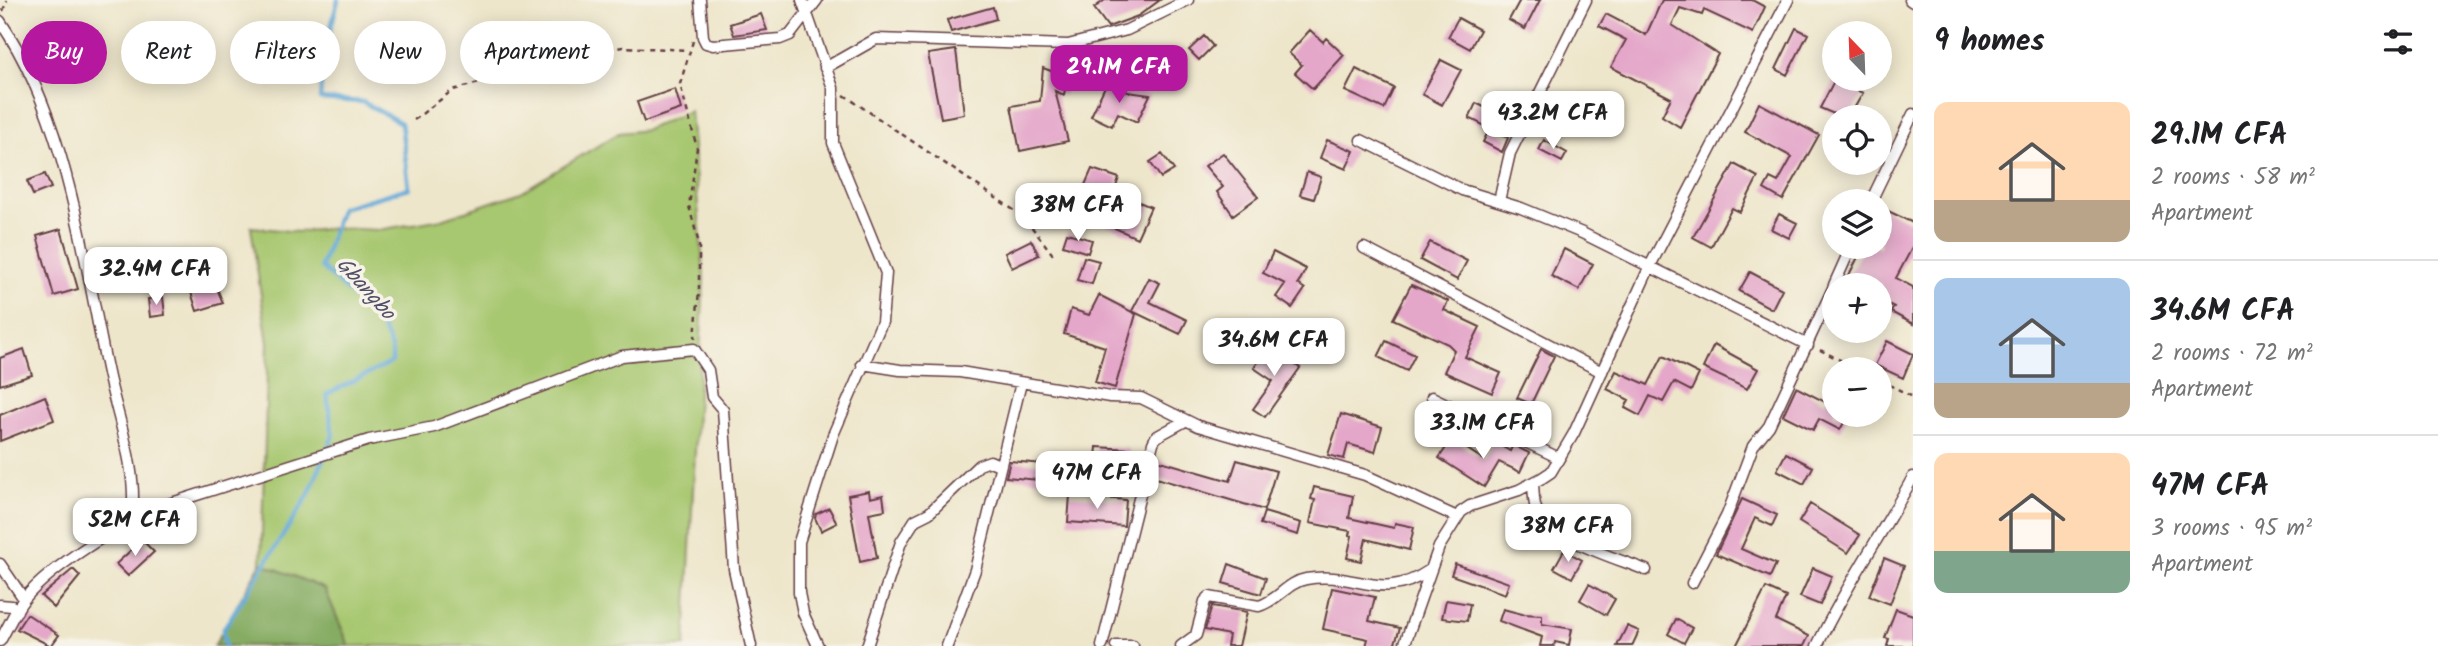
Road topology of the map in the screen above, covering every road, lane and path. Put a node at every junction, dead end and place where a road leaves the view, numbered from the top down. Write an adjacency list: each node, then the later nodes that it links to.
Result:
1 (700, 0): 9 (street)
2 (802, 0): 7 (street)
3 (817, 0): 7 (street)
4 (1188, 0): 11 (street)
5 (1586, 0): 17 (street)
6 (1788, 0): 20 (street)
7 (806, 17): 9 (street); 11 (street)
8 (0, 21): 37 (street)
9 (700, 26): 10 (path)
10 (688, 50): 14 (path); 23 (path)
11 (825, 68): 12 (street)
12 (833, 88): 19 (path); 25 (street)
13 (1913, 114): 16 (street)
14 (414, 120)
15 (1362, 140): 17 (street)
16 (1877, 189)
17 (1499, 201): 20 (street)
18 (1364, 248): 26 (street)
19 (1054, 257)
20 (1650, 266): 22 (street); 26 (street)
21 (1822, 313): 22 (street)
22 (1808, 345): 24 (path); 41 (street)
23 (694, 349): 37 (street); 47 (street)
24 (1832, 357)
25 (862, 364): 27 (street); 48 (street)
26 (1602, 372): 32 (street)
27 (1021, 383): 31 (street); 33 (street)
28 (1892, 386): 30 (path)
29 (1432, 397): 32 (street)
30 (1913, 397)
31 (1185, 421): 36 (street); 51 (street)
32 (1559, 458): 35 (street)
33 (999, 465): 49 (street); 50 (street)
34 (1913, 477): 55 (street)
35 (1533, 484): 36 (street); 40 (street)
36 (1457, 517): 39 (street)
37 (131, 519): 42 (street)
38 (0, 565): 42 (street)
39 (1430, 570): 46 (street); 54 (street)
40 (1646, 570)
41 (1692, 583)
42 (24, 599): 44 (street)
43 (0, 605): 44 (street)
44 (17, 611): 45 (street)
45 (0, 641)
46 (1407, 645)
47 (751, 646)
48 (818, 646)
49 (867, 646)
50 (947, 646)
51 (1102, 646)
52 (1116, 646): 53 (street)
53 (1133, 646)
54 (1181, 646)
55 (1817, 646)

